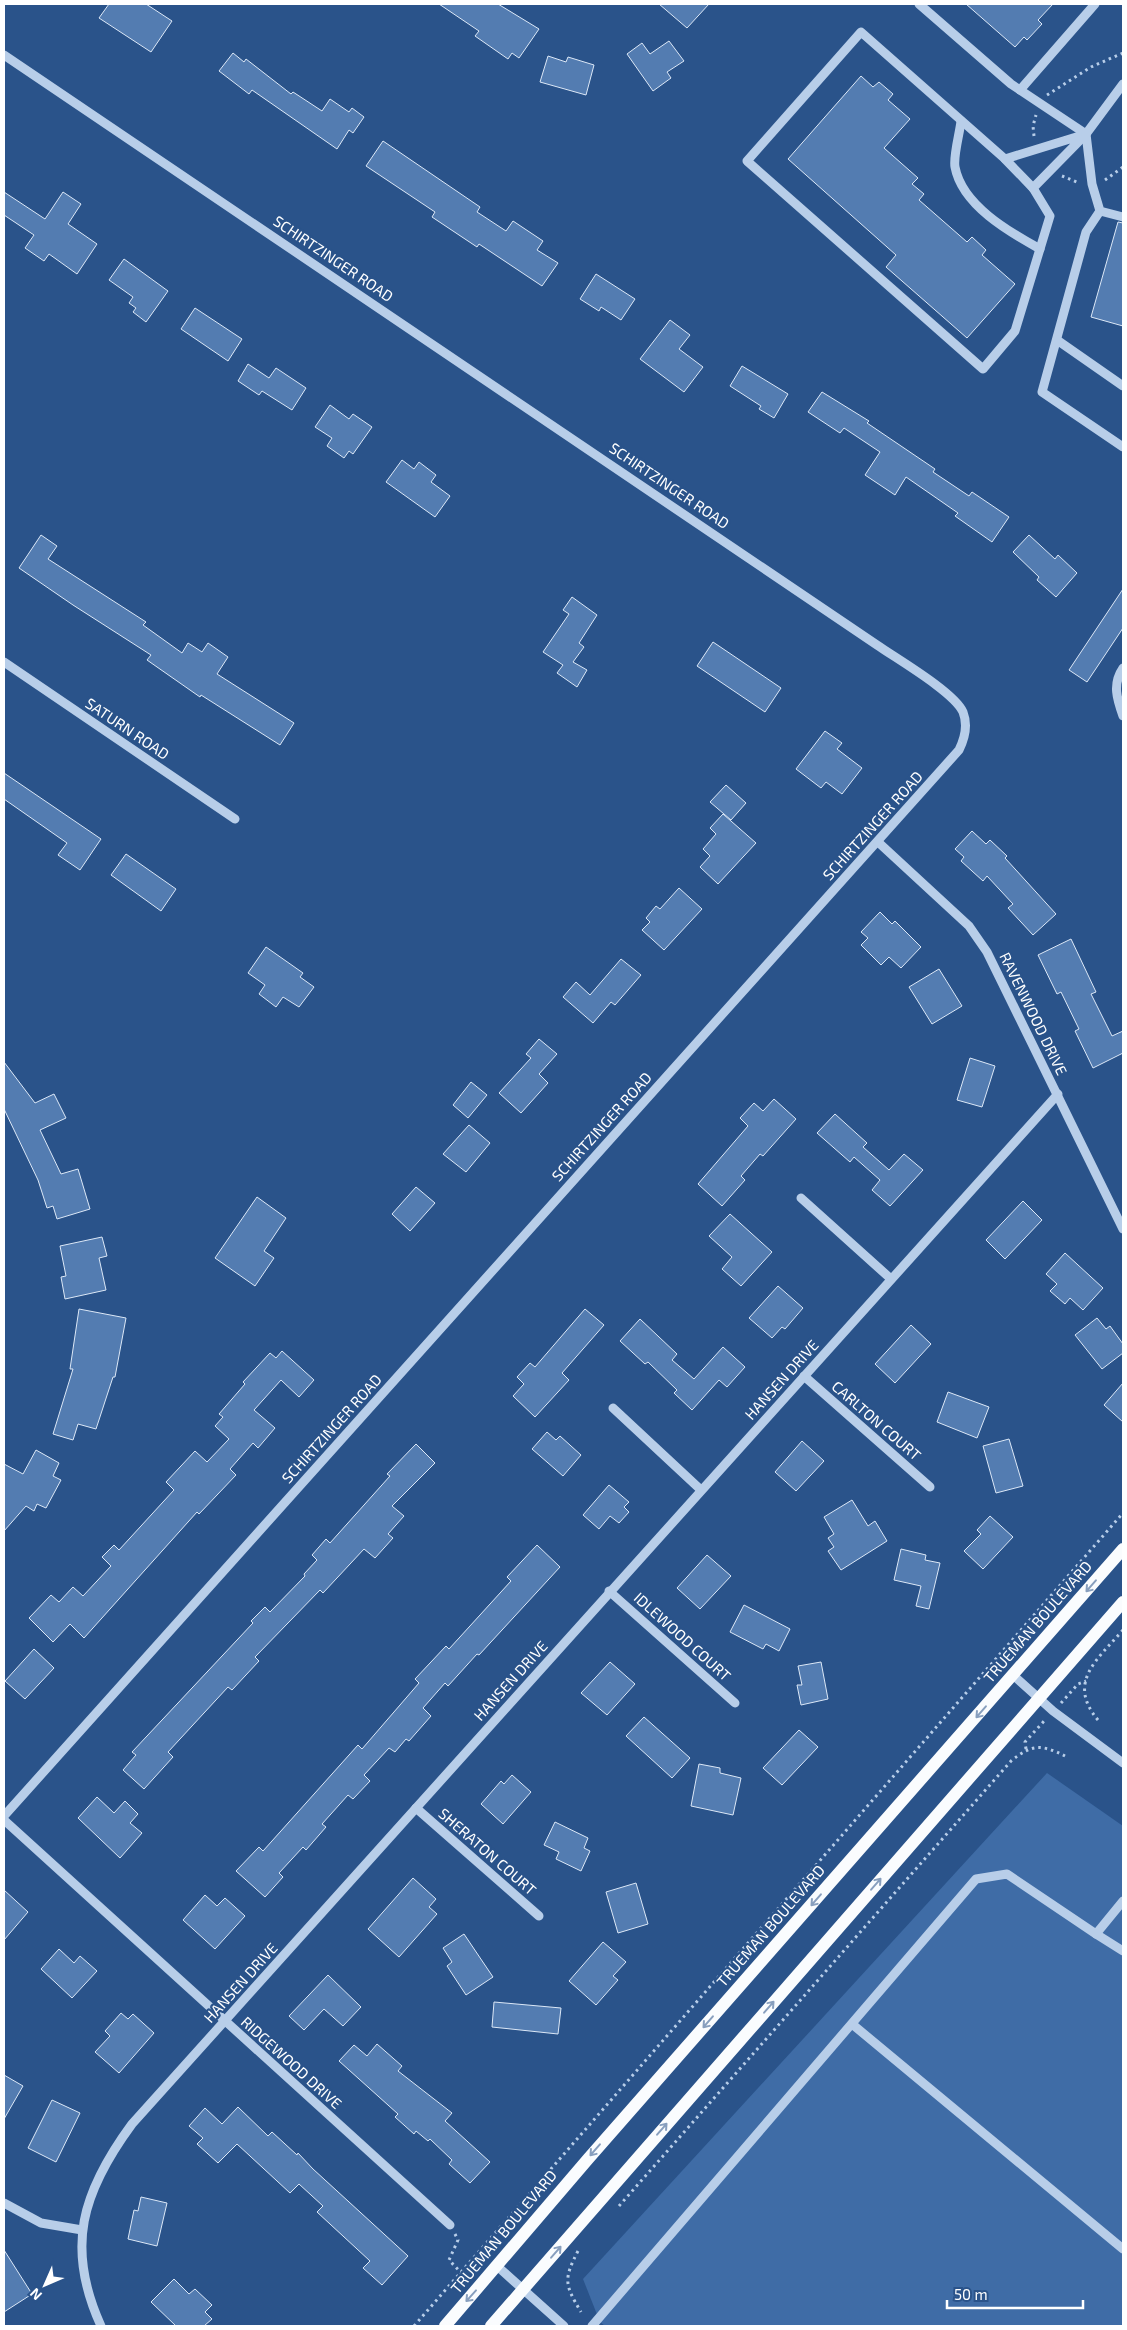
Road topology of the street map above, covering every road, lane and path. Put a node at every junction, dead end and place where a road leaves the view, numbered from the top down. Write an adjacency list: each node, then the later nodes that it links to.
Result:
1 (920, 4): 5 (street)
2 (1095, 4): 5 (street)
3 (4, 55): 20 (street, SCHIRTZINGER ROAD)
4 (1123, 84): 7 (street)
5 (1020, 90): 7 (street)
6 (961, 121): 8 (street); 12 (street); 12 (street)
7 (1086, 134): 8 (street); 9 (street); 10 (street)
8 (1006, 159): 9 (street)
9 (1033, 188): 12 (street)
10 (1100, 211): 11 (street); 13 (street)
11 (1123, 217)
12 (1040, 249)
13 (1057, 340): 14 (street); 15 (street)
14 (1123, 386)
15 (1123, 447)
16 (4, 662): 19 (street, SATURN ROAD)
17 (1123, 668): 18 (street)
18 (1123, 716)
19 (235, 819)
20 (878, 842): 21 (street, RAVENWOOD DRIVE); 41 (street, SCHIRTZINGER ROAD)
21 (1058, 1094): 23 (street, RAVENWOOD DRIVE); 24 (street, HANSEN DRIVE)
22 (800, 1198): 24 (street)
23 (1123, 1229)
24 (891, 1279): 25 (street, HANSEN DRIVE)
25 (804, 1376): 27 (street, CARLTON COURT); 28 (street, HANSEN DRIVE)
26 (612, 1408): 28 (street)
27 (930, 1487)
28 (701, 1490): 31 (street, HANSEN DRIVE)
29 (1123, 1513): 56 (path)
30 (1123, 1549): 34 (main road, TRUEMAN BOULEVARD, one-way to 34)
31 (610, 1591): 36 (street, IDLEWOOD COURT); 40 (street, HANSEN DRIVE)
32 (1123, 1602): 35 (main road)
33 (1123, 1630): 37 (path)
34 (1013, 1676): 35 (street); 54 (main road, TRUEMAN BOULEVARD, one-way to 54)
35 (1038, 1698): 39 (street); 59 (main road, one-way to 35)
36 (735, 1703)
37 (1098, 1720)
38 (1065, 1756): 49 (path)
39 (1123, 1763)
40 (416, 1808): 43 (street, SHERATON COURT); 46 (street, HANSEN DRIVE)
41 (4, 1818): 46 (street, RIDGEWOOD DRIVE)
42 (1123, 1900): 44 (street)
43 (539, 1916)
44 (1096, 1934): 45 (street); 47 (street)
45 (1123, 1950)
46 (225, 2022): 50 (street, RIDGEWOOD DRIVE); 51 (street, HANSEN DRIVE)
47 (852, 2024): 53 (street); 66 (street)
48 (4, 2203): 51 (street)
49 (615, 2210)
50 (450, 2225): 56 (path)
51 (82, 2230): 61 (street, HANSEN DRIVE)
52 (584, 2244): 55 (path)
53 (1123, 2249)
54 (497, 2266): 58 (main road, TRUEMAN BOULEVARD); 59 (street)
55 (568, 2271): 57 (path); 60 (path)
56 (461, 2272): 58 (path); 62 (path)
57 (562, 2272)
58 (478, 2289): 63 (main road, TRUEMAN BOULEVARD, one-way to 63)
59 (524, 2289): 64 (main road); 65 (street)
60 (581, 2312)
61 (102, 2326)
62 (414, 2326)
63 (444, 2326)
64 (491, 2326)
65 (564, 2326)
66 (592, 2326)

